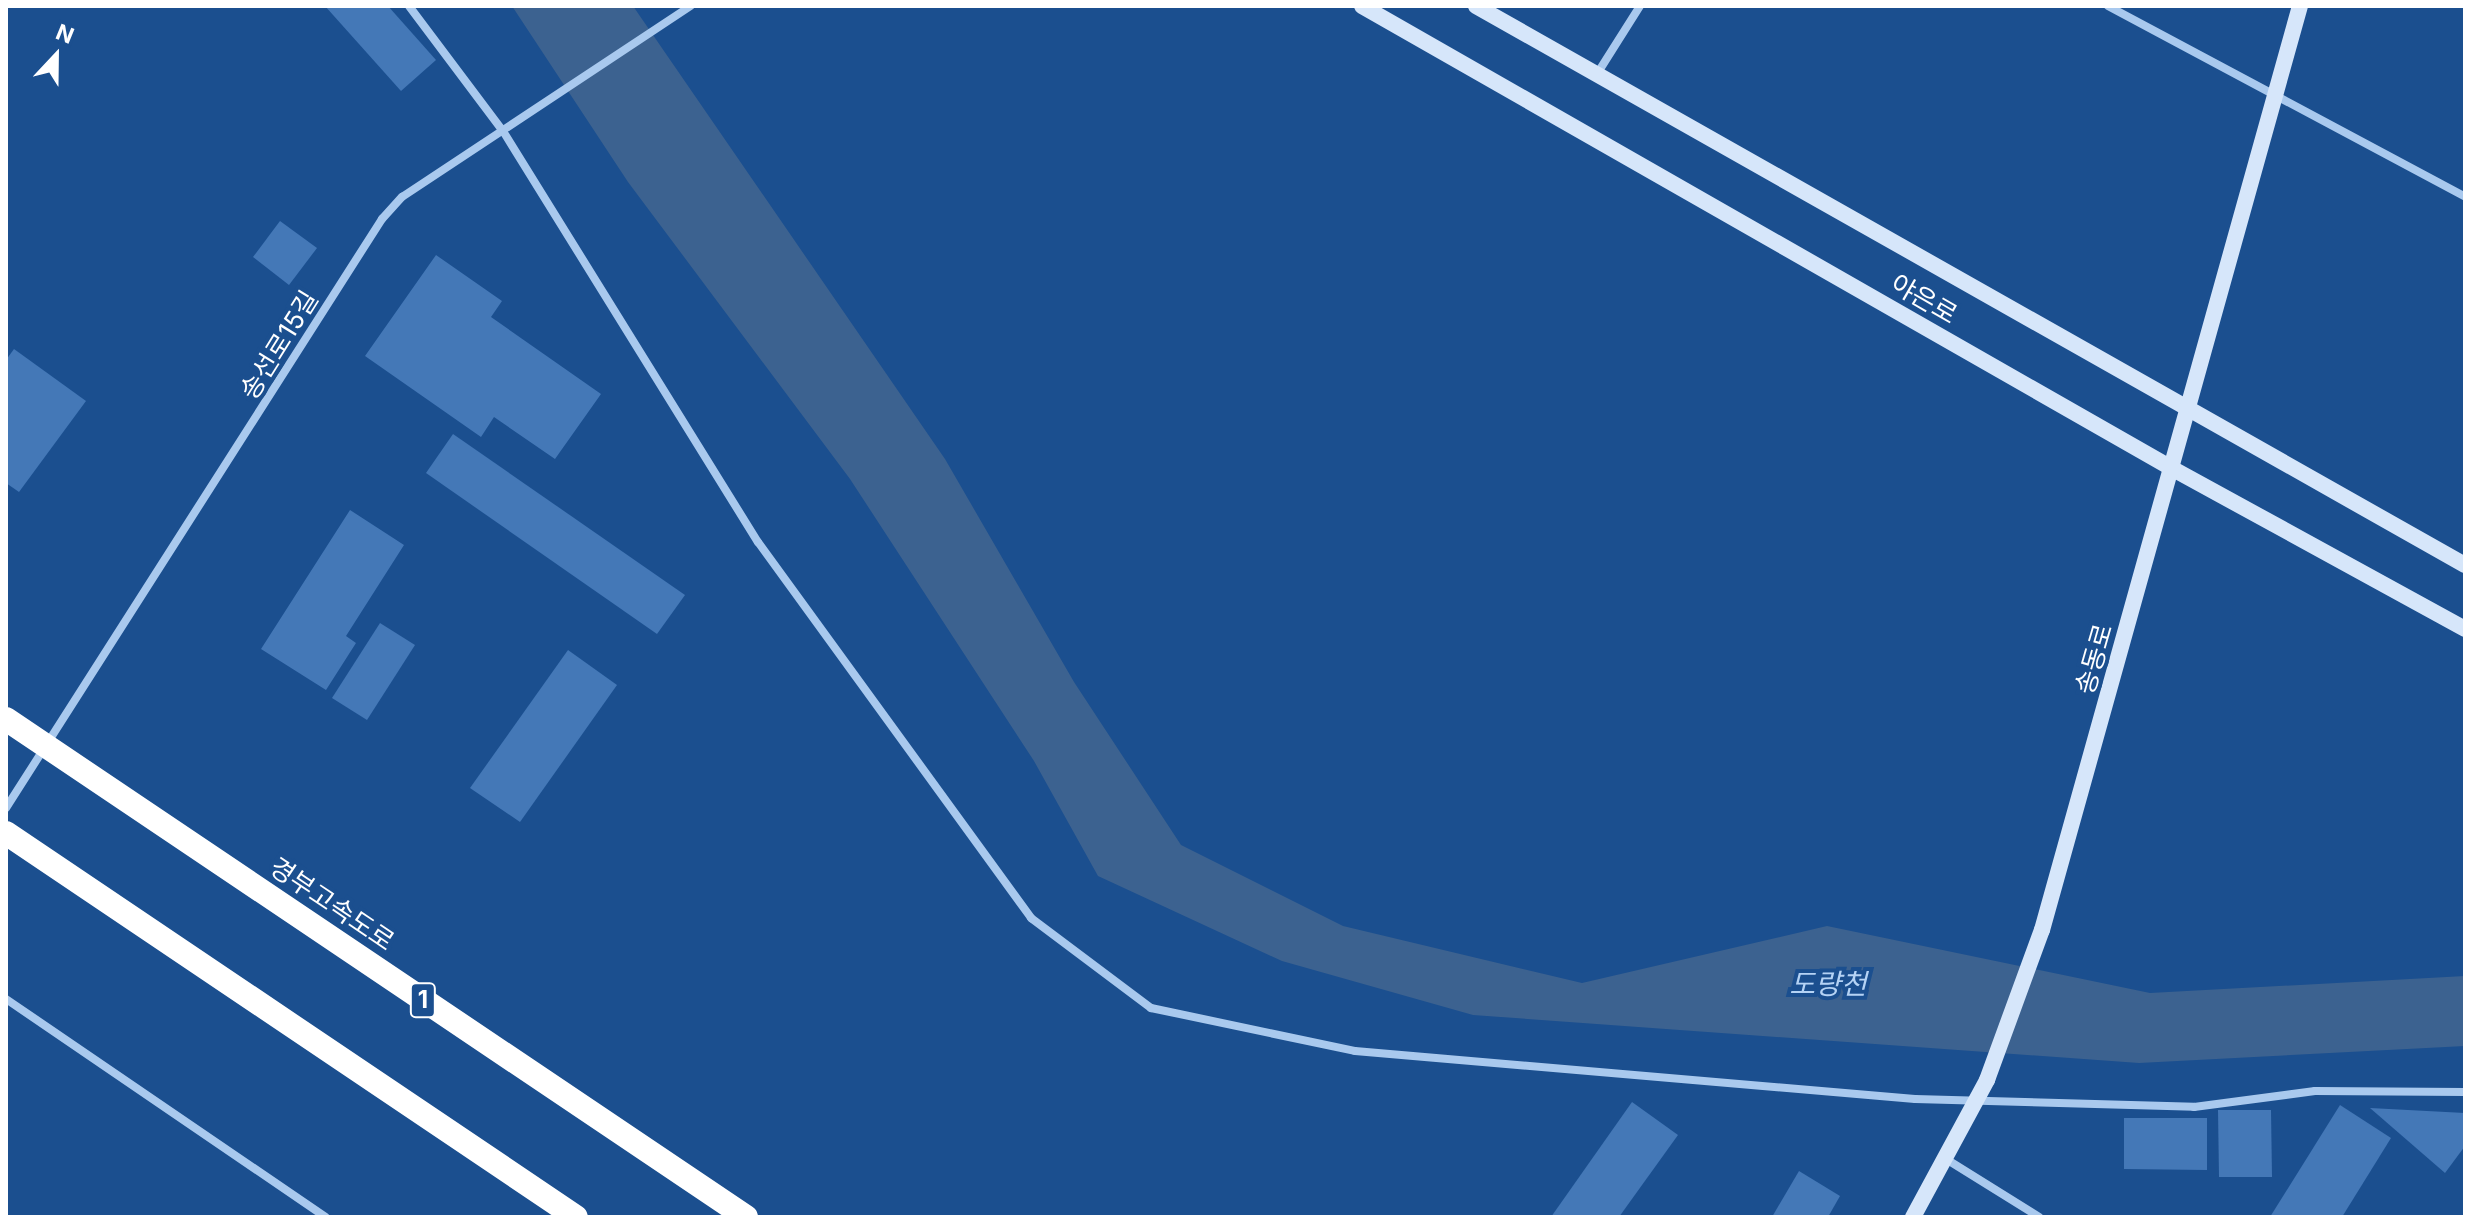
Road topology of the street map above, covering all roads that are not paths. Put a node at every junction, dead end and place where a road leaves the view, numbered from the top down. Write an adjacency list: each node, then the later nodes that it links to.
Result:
1 (409, 6): 10 (street)
2 (691, 6): 10 (street, 송선로15길)
3 (1362, 6): 13 (street, 야은로)
4 (1476, 6): 8 (street, 야은로)
5 (1640, 6): 8 (street)
6 (2108, 6): 9 (street)
7 (2300, 6): 9 (street, 송동로)
8 (1597, 74): 12 (street, 야은로)
9 (2277, 97): 11 (street); 12 (street, 송동로)
10 (503, 131): 17 (street, 송선로15길); 20 (street)
11 (2465, 197)
12 (2190, 410): 13 (street, 송동로); 14 (street, 야은로)
13 (2173, 469): 15 (street, 야은로); 21 (street, 송동로)
14 (2465, 565)
15 (2465, 629)
16 (6, 719): 24 (highway, 경부고속도로 / 1)
17 (6, 808)
18 (6, 833): 23 (highway)
19 (6, 999): 22 (street)
20 (2465, 1092)
21 (1946, 1159): 25 (street, 송동로); 26 (street)
22 (326, 1217)
23 (576, 1217)
24 (746, 1217)
25 (1913, 1217)
26 (2039, 1217)

